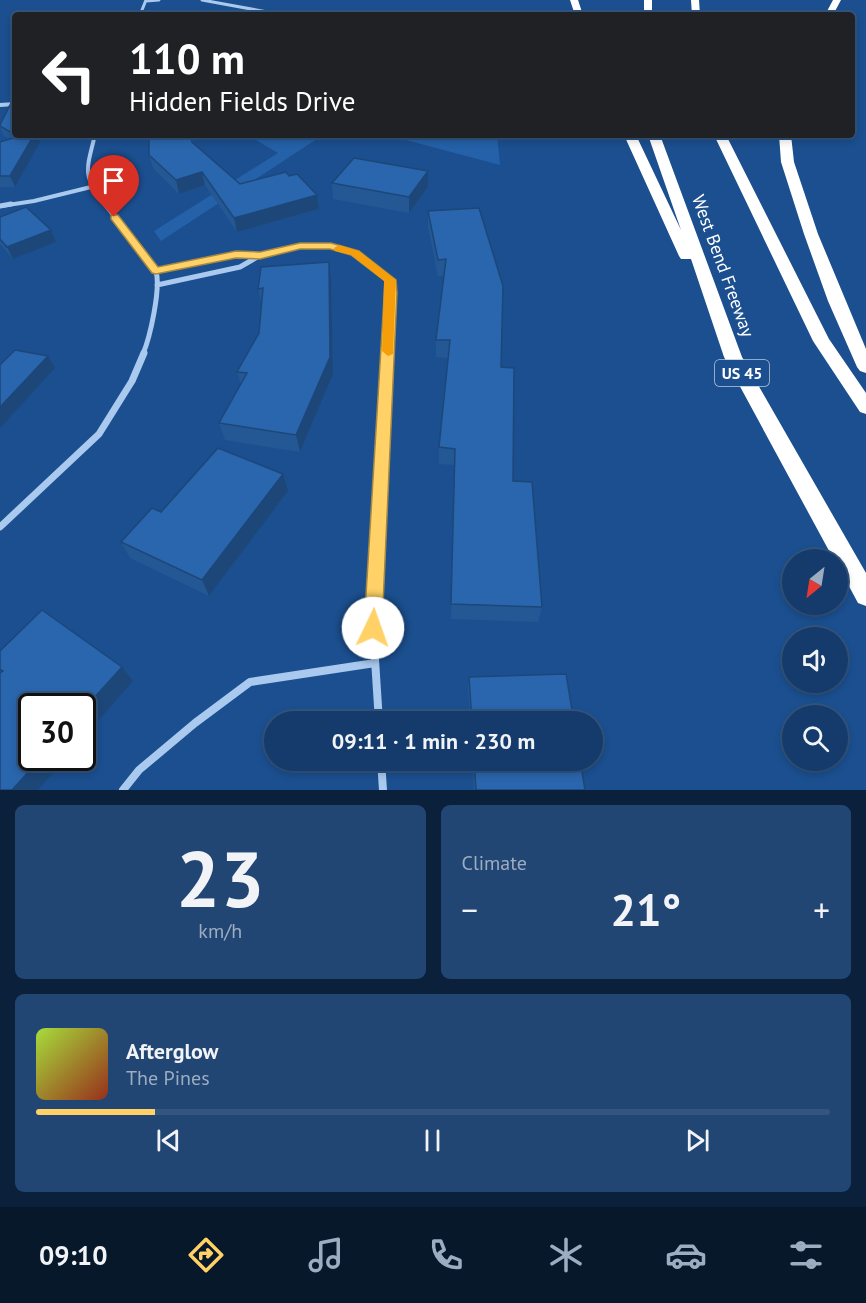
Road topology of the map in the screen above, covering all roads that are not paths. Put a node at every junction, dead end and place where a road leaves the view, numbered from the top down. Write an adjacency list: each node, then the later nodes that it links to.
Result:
1 (146, 0): 2 (street)
2 (159, 0)
3 (202, 0): 4 (street)
4 (268, 12)
5 (94, 138): 10 (street)
6 (631, 138): 15 (highway)
7 (655, 138): 15 (highway, West Bend Freeway / US 45)
8 (721, 138): 17 (highway)
9 (785, 138): 16 (highway)
10 (92, 187): 11 (street); 13 (street)
11 (0, 206)
12 (260, 256): 13 (street); 14 (street); 20 (street)
13 (156, 270): 14 (street)
14 (158, 285): 18 (street)
15 (733, 357): 19 (highway, West Bend Freeway / US 45)
16 (866, 368)
17 (866, 407)
18 (0, 527)
19 (866, 595)
20 (375, 663): 21 (street); 23 (street)
21 (378, 711)
22 (382, 771): 24 (street)
23 (123, 790)
24 (383, 790)

